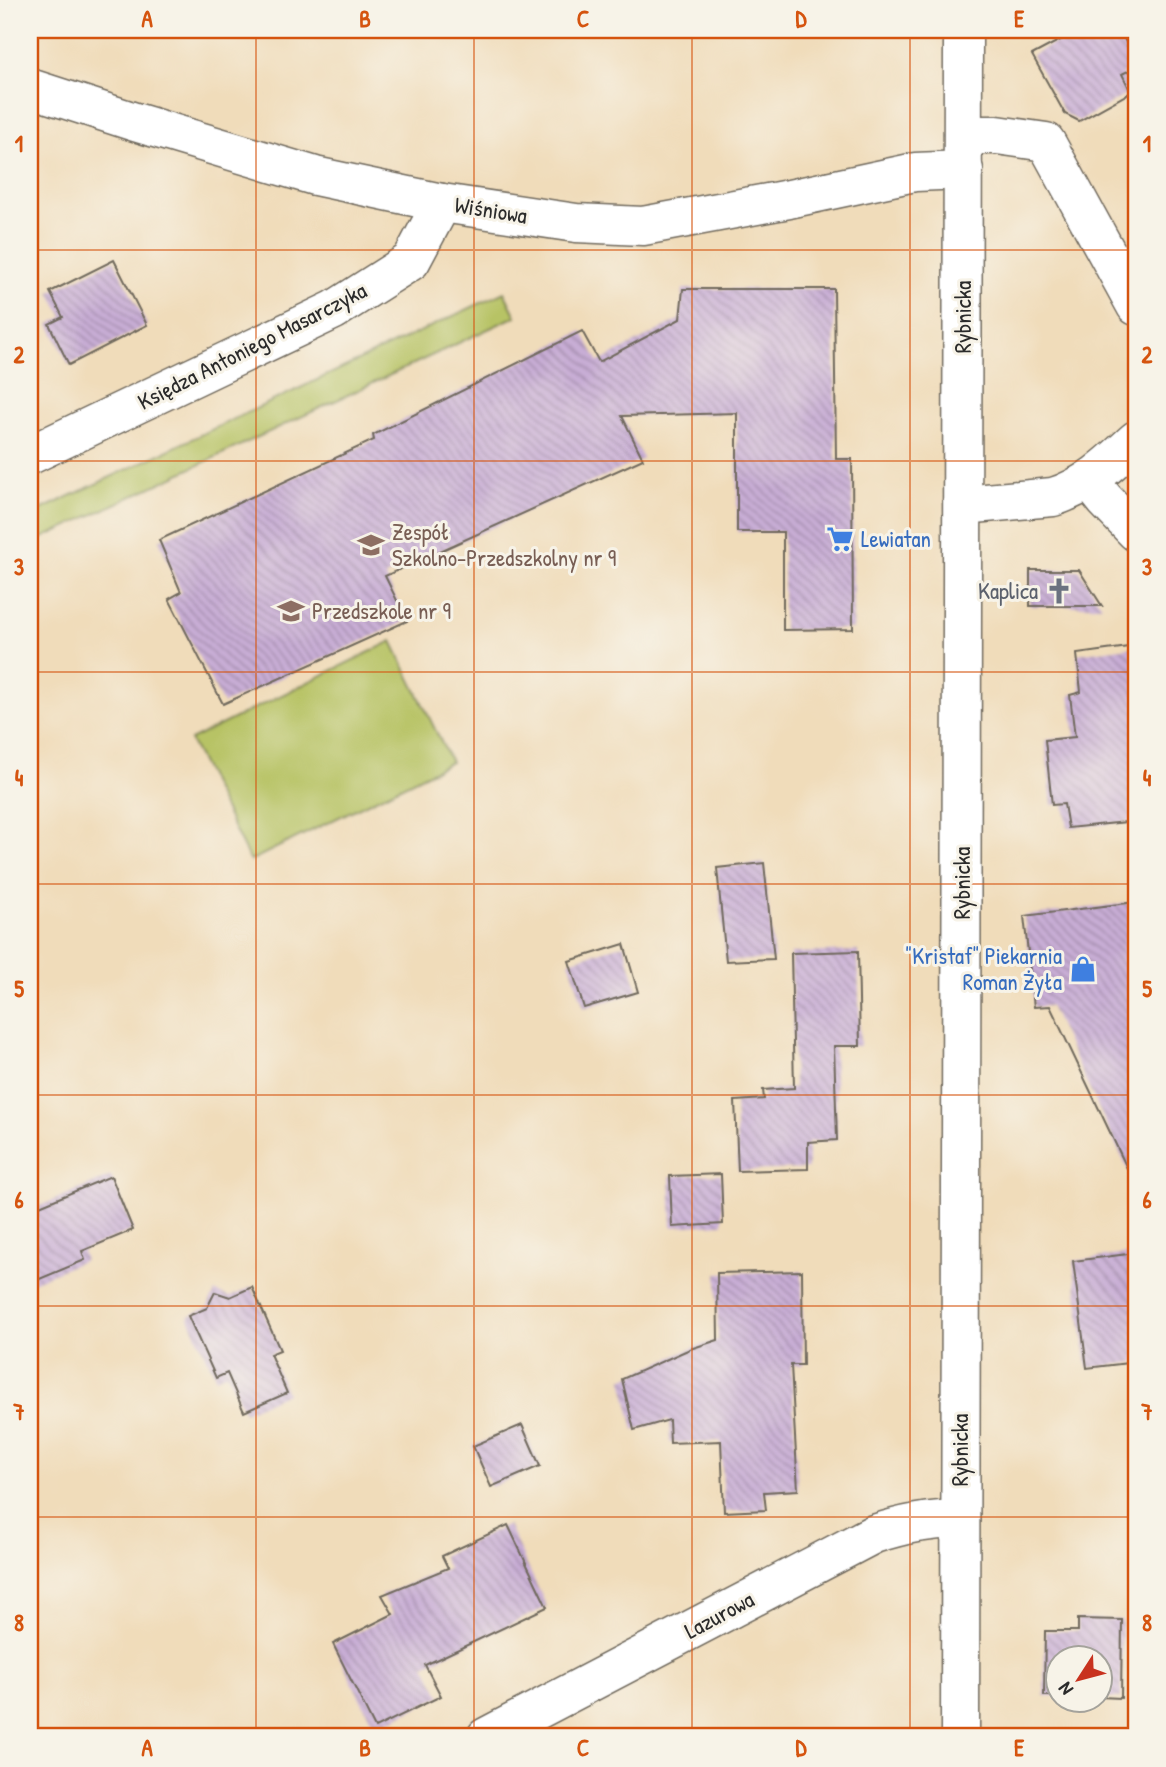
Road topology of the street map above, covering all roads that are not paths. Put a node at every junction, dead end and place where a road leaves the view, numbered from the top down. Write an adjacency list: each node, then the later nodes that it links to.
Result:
1 (963, 30): 3 (street, Rybnicka)
2 (30, 88): 4 (street, Wiśniowa)
3 (964, 152): 4 (street, Wiśniowa); 5 (street, Wiśniowa); 9 (street, Rybnicka)
4 (442, 202): 7 (street, Księdza Antoniego Masarczyka)
5 (1136, 306)
6 (1136, 440): 8 (street)
7 (30, 455)
8 (1088, 480): 9 (street); 10 (street)
9 (963, 505): 11 (street, Rybnicka)
10 (1136, 531)
11 (960, 1519): 12 (street, Lazurowa); 13 (street, Rybnicka)
12 (486, 1737)
13 (960, 1737)

